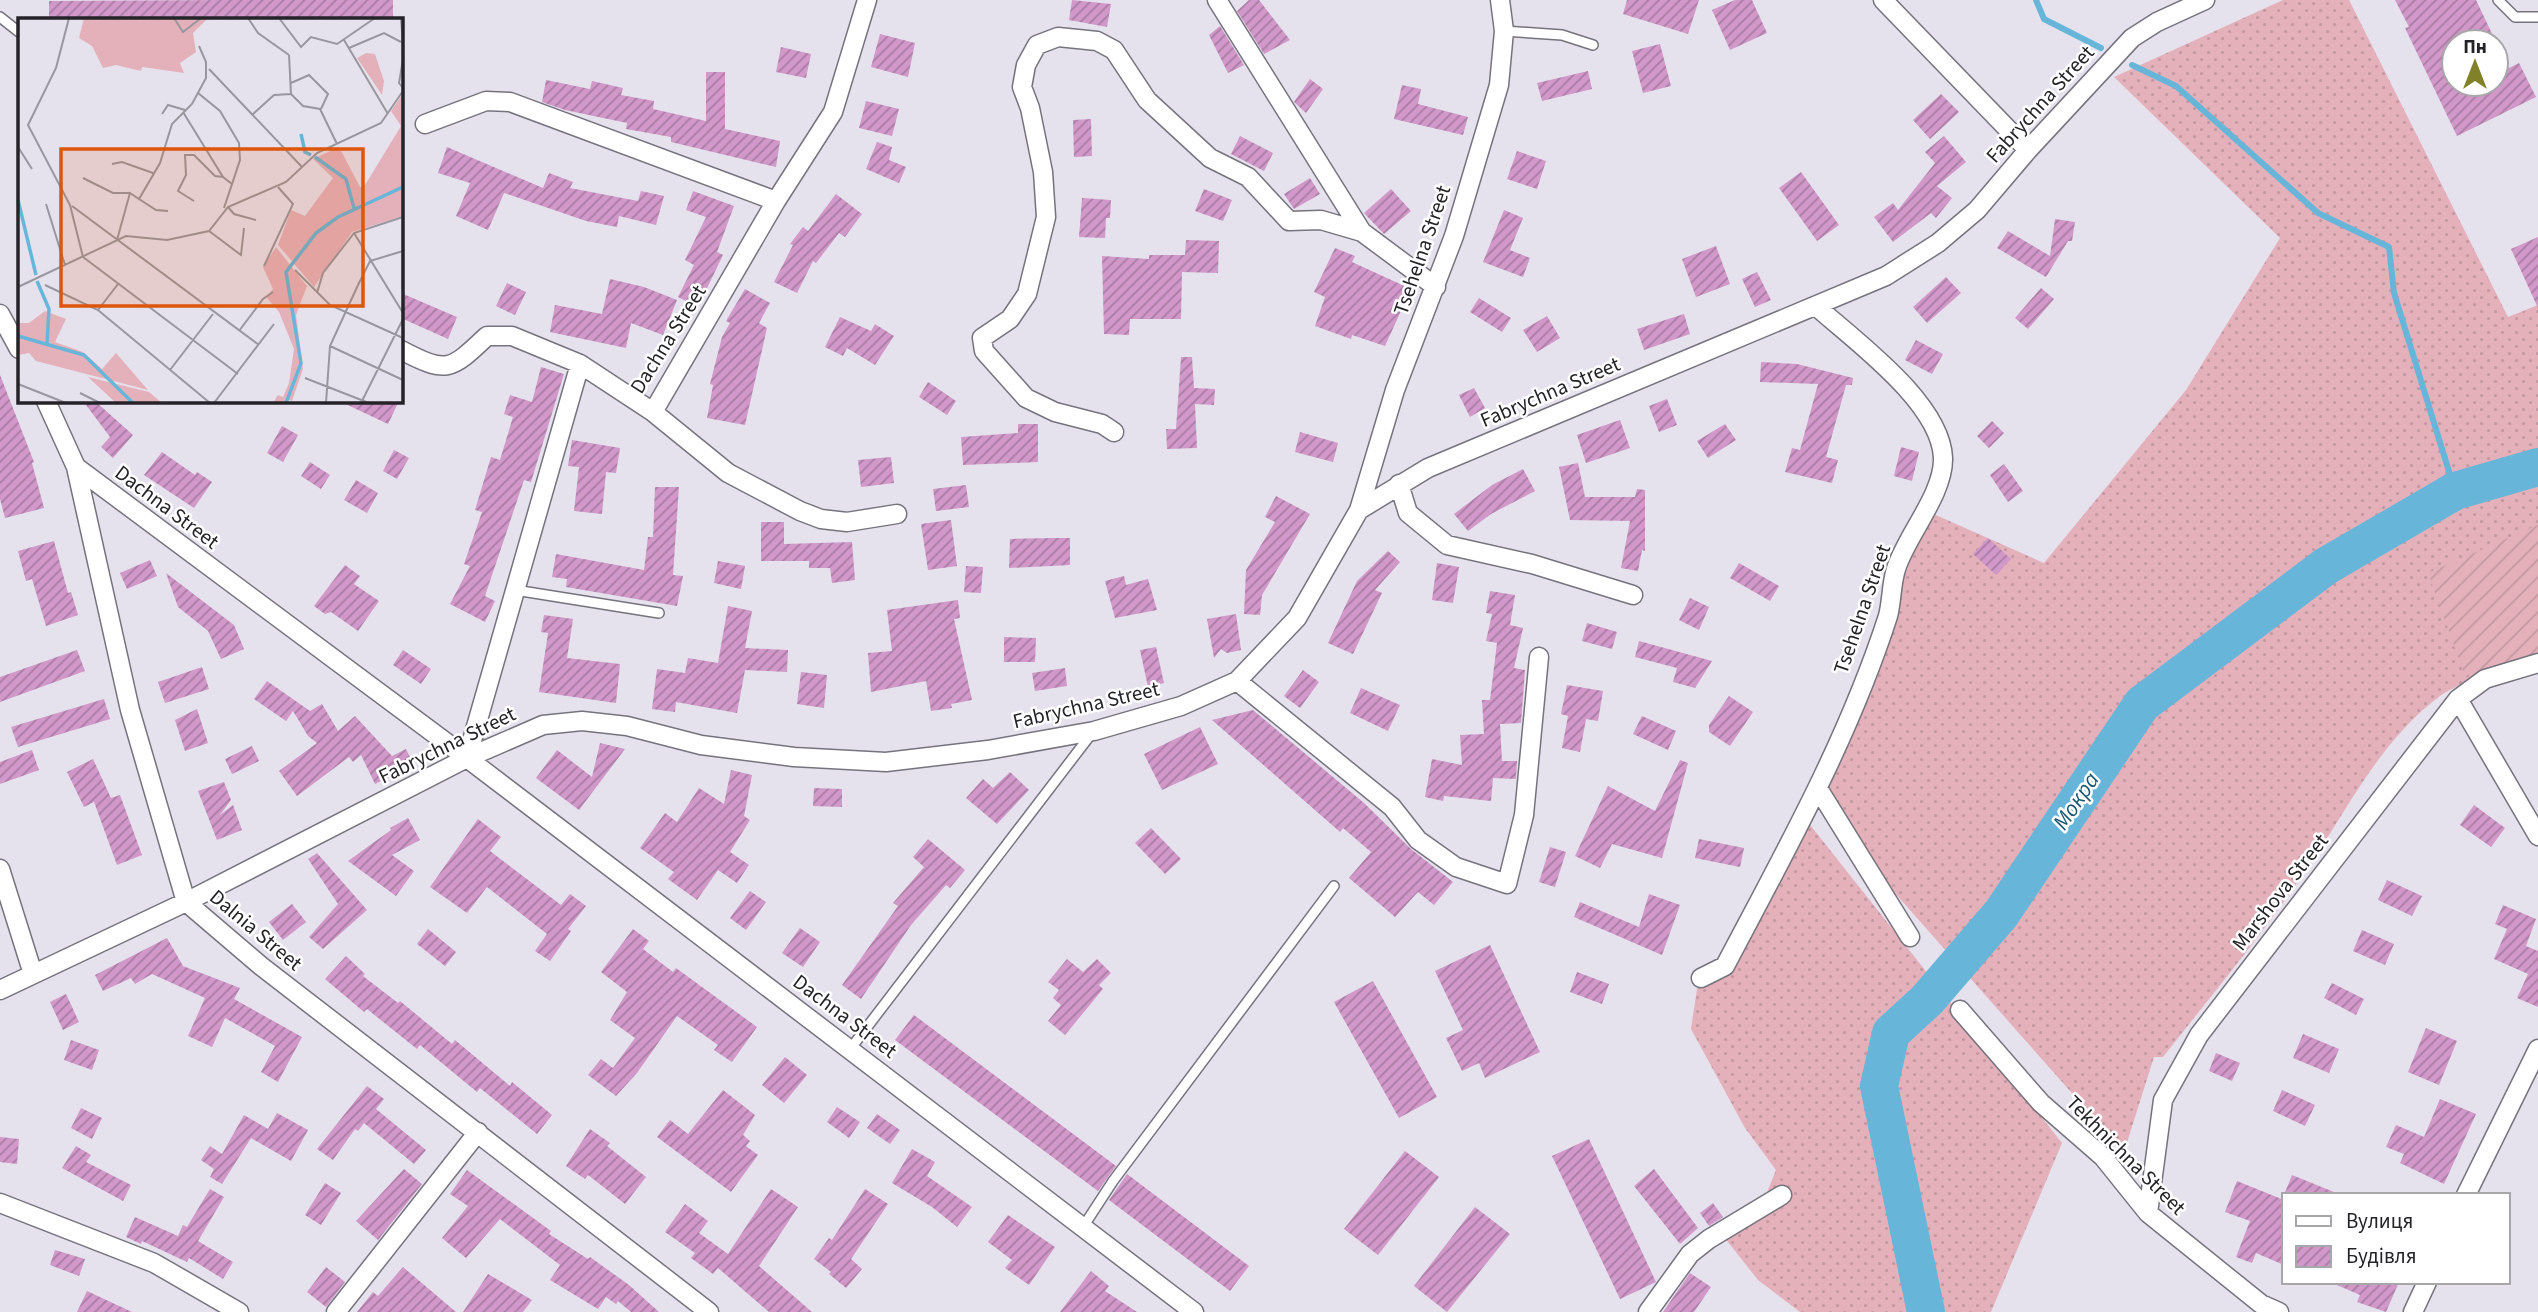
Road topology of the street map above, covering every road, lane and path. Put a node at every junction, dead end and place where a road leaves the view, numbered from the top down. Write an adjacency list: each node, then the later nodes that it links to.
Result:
1 (867, 0): 14 (street, Dachna Street)
2 (1217, 0): 15 (street)
3 (1500, 0): 10 (street, Tsehelna Street)
4 (1883, 0): 13 (street)
5 (2205, 0): 13 (street, Fabrychna Street)
6 (2498, 0): 8 (lane)
7 (0, 17): 9 (lane)
8 (2538, 17)
9 (18, 31)
10 (1504, 31): 11 (lane); 16 (street, Tsehelna Street)
11 (1593, 45)
12 (425, 124): 14 (street)
13 (2028, 150): 17 (street, Fabrychna Street)
14 (776, 201): 23 (street, Dachna Street)
15 (1362, 232): 16 (street); 24 (street)
16 (1436, 286): 27 (street, Tsehelna Street)
17 (1817, 307): 26 (street, Fabrychna Street); 38 (street, Tsehelna Street)
18 (0, 314): 19 (street)
19 (18, 347)
20 (402, 351): 21 (street, Dachna Street)
21 (580, 364): 23 (street, Dachna Street); 29 (street)
22 (46, 402): 25 (street, Dalnia Street)
23 (653, 412): 28 (street)
24 (1114, 432)
25 (76, 467): 37 (street, Dachna Street); 42 (street, Dalnia Street)
26 (1399, 484): 27 (street, Fabrychna Street); 30 (street)
27 (1359, 510): 34 (street, Fabrychna Street)
28 (897, 514)
29 (515, 590): 31 (lane); 37 (street)
30 (1633, 595)
31 (659, 613)
32 (1539, 657): 34 (street)
33 (2538, 663): 35 (street, Marshova Street)
34 (1237, 681): 36 (street, Fabrychna Street)
35 (2458, 699): 39 (street); 54 (street, Marshova Street)
36 (1094, 731): 37 (street, Fabrychna Street); 48 (lane)
37 (467, 758): 42 (street, Fabrychna Street); 48 (street, Dachna Street)
38 (1819, 790): 43 (street); 45 (street, Tsehelna Street)
39 (2538, 836)
40 (0, 869): 44 (street)
41 (1334, 886): 55 (lane)
42 (186, 902): 44 (street, Fabrychna Street); 50 (street, Dalnia Street)
43 (1910, 937)
44 (33, 974): 46 (street, Fabrychna Street)
45 (1702, 978)
46 (0, 990)
47 (1960, 1010): 54 (street, Tekhnichna Street)
48 (851, 1048): 55 (street, Dachna Street)
49 (2538, 1049): 51 (street)
50 (478, 1132): 58 (street); 59 (street, Dalnia Street)
51 (2467, 1193)
52 (1782, 1195): 61 (street)
53 (0, 1203): 57 (street)
54 (2148, 1213): 62 (street, Tekhnichna Street)
55 (1083, 1227): 60 (street, Dachna Street)
56 (2426, 1284): 63 (street)
57 (239, 1312)
58 (336, 1312)
59 (709, 1312)
60 (1194, 1312)
61 (1648, 1312)
62 (2279, 1312)
63 (2413, 1312)

